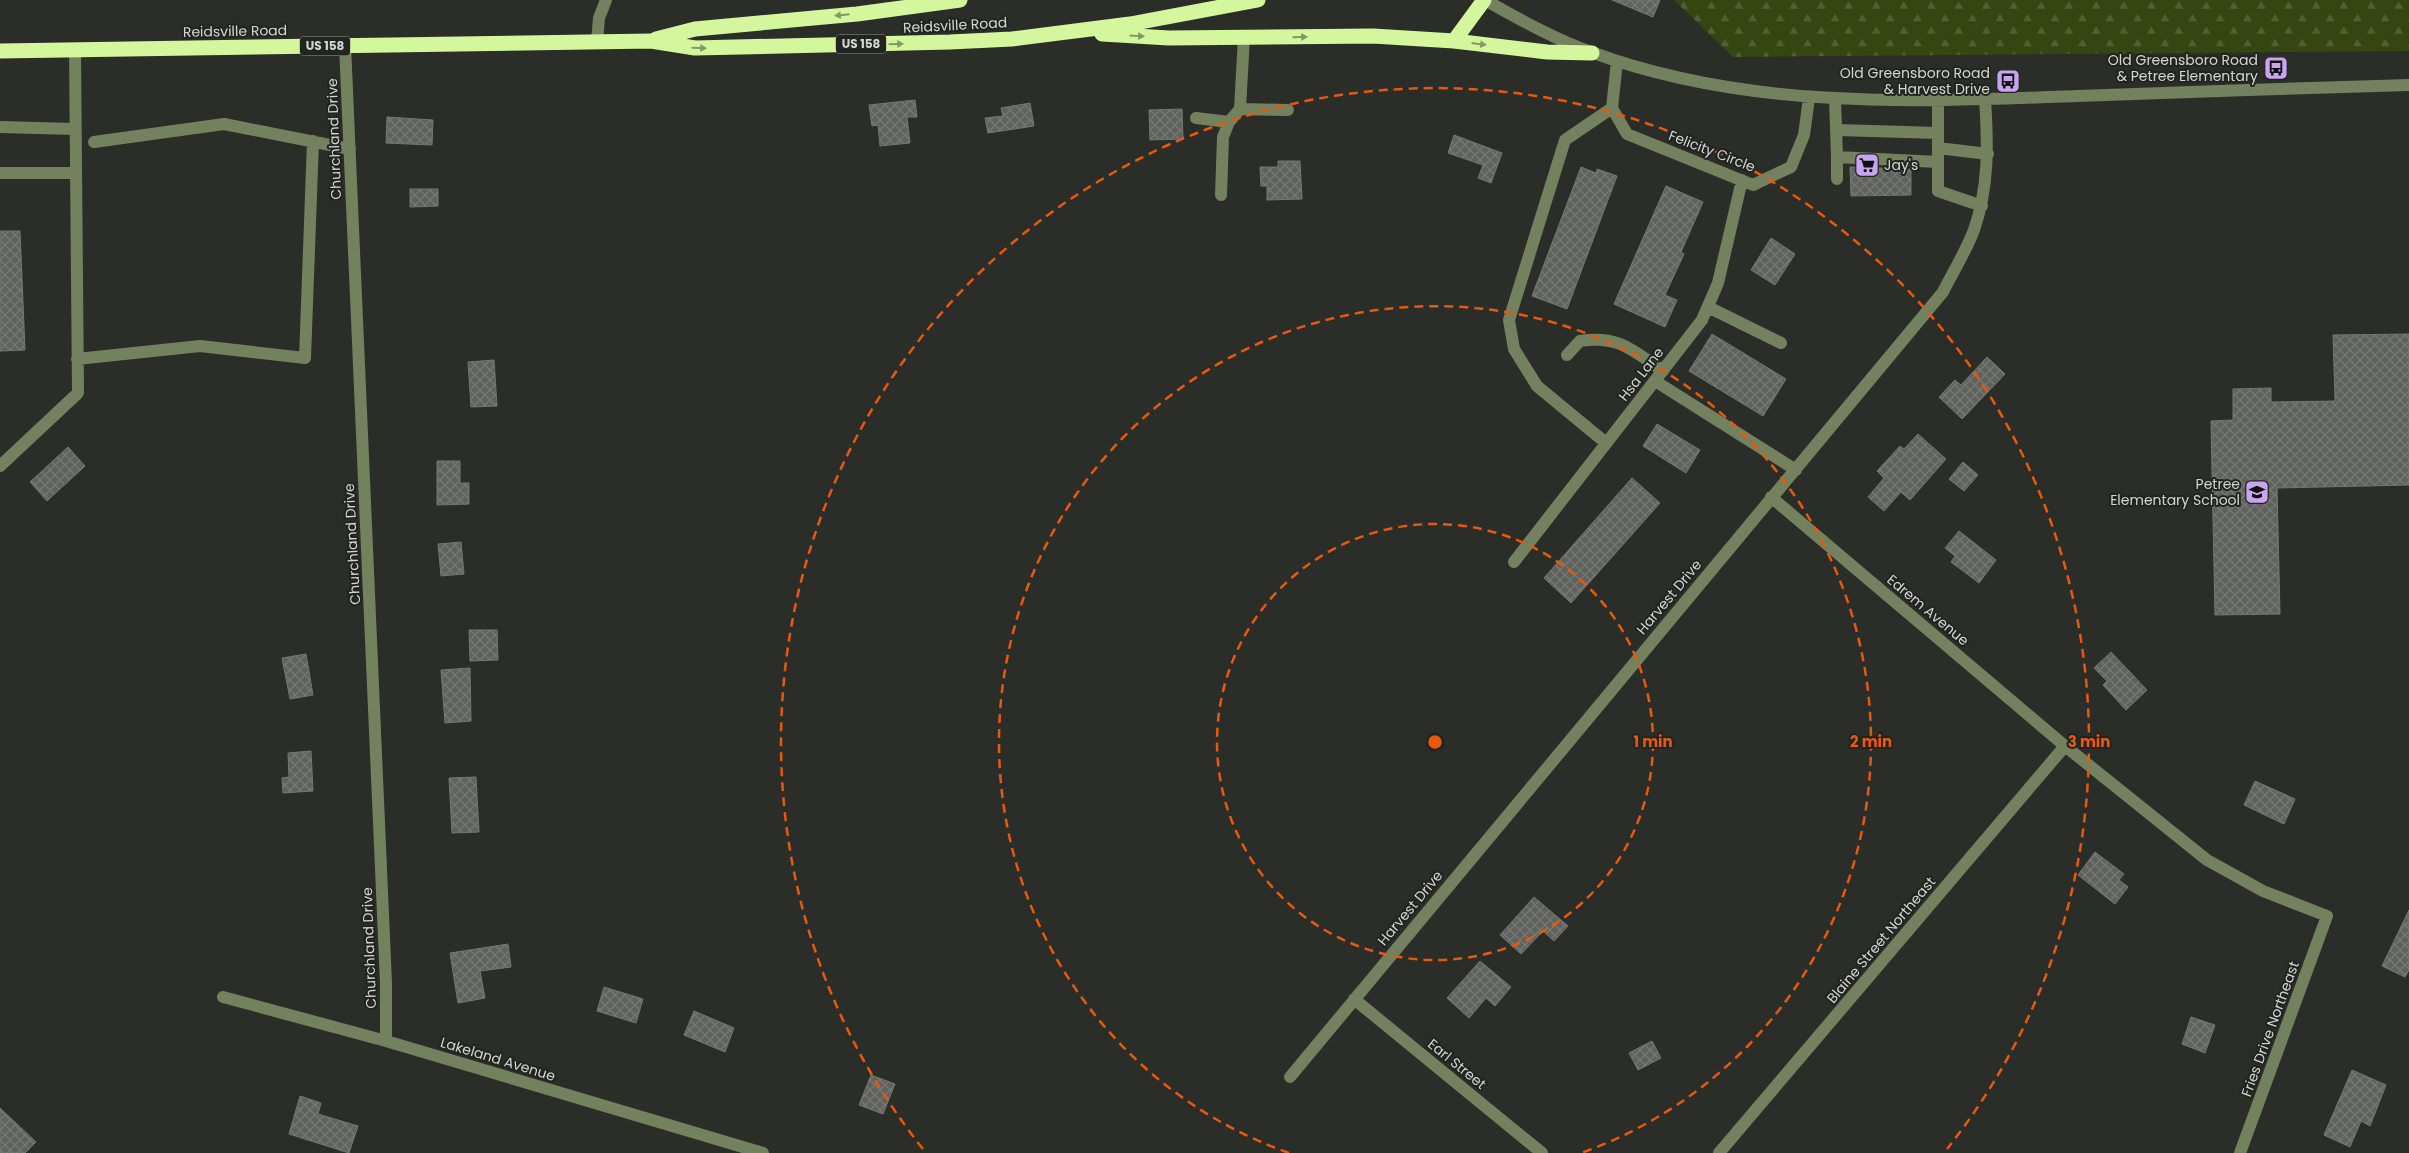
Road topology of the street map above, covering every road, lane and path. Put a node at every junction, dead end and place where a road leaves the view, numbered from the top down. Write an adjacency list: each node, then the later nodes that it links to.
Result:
1 (606, 0): 7 (street)
2 (960, 0): 8 (highway, Reidsville Road / US 158, one-way to 8)
3 (1258, 0): 5 (highway, Reidsville Road / US 158)
4 (1485, 0): 9 (highway); 13 (street)
5 (1071, 33): 6 (highway, one-way to 6); 8 (highway, Reidsville Road / US 158, one-way to 5)
6 (1244, 37): 9 (highway, one-way to 9); 21 (street)
7 (598, 41): 8 (highway, Reidsville Road / US 158); 10 (highway, Reidsville Road / US 158)
8 (651, 41)
9 (1454, 41): 13 (highway, one-way to 13)
10 (345, 45): 11 (highway, Reidsville Road / US 158); 31 (street, Churchland Drive)
11 (75, 49): 12 (highway, Reidsville Road / US 158); 26 (street)
12 (0, 50)
13 (1592, 53): 14 (street)
14 (1617, 60): 16 (street); 20 (street)
15 (2409, 85): 18 (street)
16 (1809, 98): 17 (street); 39 (street, Felicity Circle)
17 (1835, 99): 19 (street); 27 (street)
18 (1985, 100): 19 (street); 33 (street, Harvest Drive)
19 (1938, 101): 28 (street)
20 (1612, 108): 39 (street, Felicity Circle); 47 (street)
21 (1240, 109): 22 (street); 24 (street)
22 (1288, 110)
23 (1196, 118): 24 (street)
24 (1229, 122): 40 (street)
25 (0, 127): 26 (street)
26 (75, 129): 37 (street)
27 (1837, 130): 28 (street); 34 (street)
28 (1938, 133): 32 (street)
29 (313, 141): 30 (street); 31 (street); 45 (street)
30 (94, 142)
31 (350, 148): 56 (street, Churchland Drive)
32 (1938, 148): 33 (street); 35 (street)
33 (1988, 154): 41 (street, Harvest Drive)
34 (1837, 157): 35 (street); 38 (street)
35 (1938, 162): 41 (street)
36 (0, 173): 37 (street)
37 (75, 173): 45 (street)
38 (1837, 179)
39 (1742, 180): 42 (street, Hsa Lane)
40 (1221, 195)
41 (1982, 206): 49 (street, Harvest Drive)
42 (1708, 307): 43 (street); 46 (street, Hsa Lane)
43 (1781, 343)
44 (1567, 355): 46 (street)
45 (77, 359): 48 (street)
46 (1659, 376): 47 (street, Hsa Lane); 49 (street)
47 (1606, 443): 51 (street, Hsa Lane)
48 (0, 466)
49 (1796, 470): 50 (street, Harvest Drive)
50 (1772, 497): 52 (street, Edrem Avenue); 55 (street, Harvest Drive)
51 (1514, 562)
52 (2065, 746): 53 (street, Edrem Avenue); 60 (street, Blaine Street Northeast)
53 (2328, 916): 61 (street, Fries Drive Northeast)
54 (224, 997): 56 (street, Lakeland Avenue)
55 (1354, 999): 57 (street, Harvest Drive); 59 (street, Earl Street)
56 (386, 1041): 58 (street, Lakeland Avenue)
57 (1290, 1077)
58 (763, 1153)
59 (1542, 1153)
60 (1719, 1153)
61 (2240, 1153)

